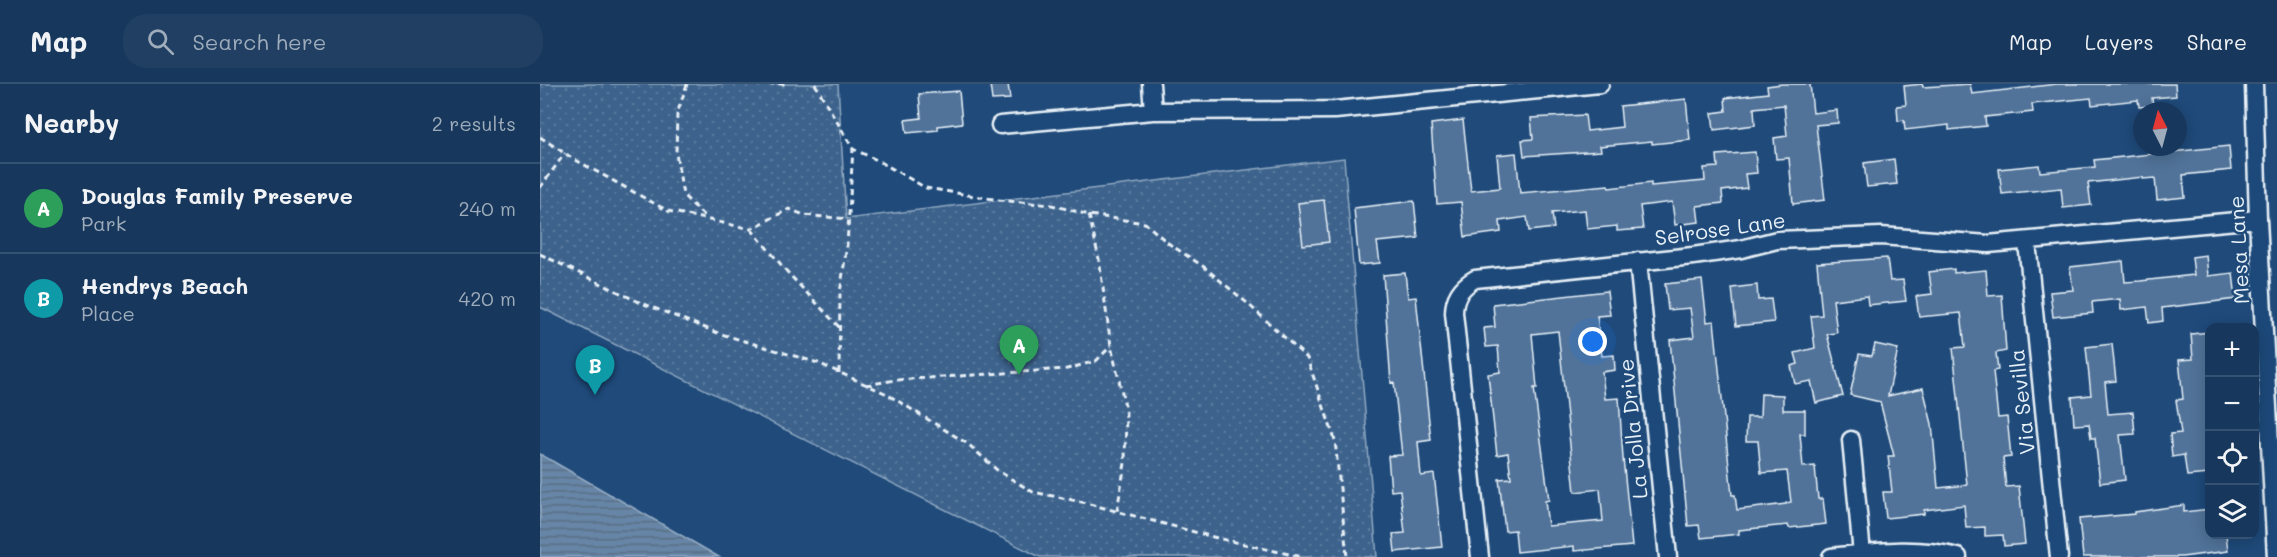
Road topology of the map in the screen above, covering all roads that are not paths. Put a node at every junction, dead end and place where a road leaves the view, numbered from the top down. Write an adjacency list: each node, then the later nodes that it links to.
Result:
1 (1151, 84): 4 (street)
2 (1600, 84): 4 (street)
3 (2254, 84): 6 (street, Mesa Lane)
4 (1153, 111): 5 (street)
5 (1000, 125)
6 (2258, 219): 7 (street, Selrose Lane); 16 (street, Mesa Lane)
7 (2027, 242): 8 (street, Selrose Lane); 15 (street, Via Sevilla)
8 (1638, 261): 11 (street, Selrose Lane); 12 (street, La Jolla Drive)
9 (1851, 440): 10 (street)
10 (1862, 554): 13 (street); 14 (street)
11 (1480, 557)
12 (1668, 557)
13 (1831, 557)
14 (1958, 557)
15 (2059, 557)
16 (2276, 557)

